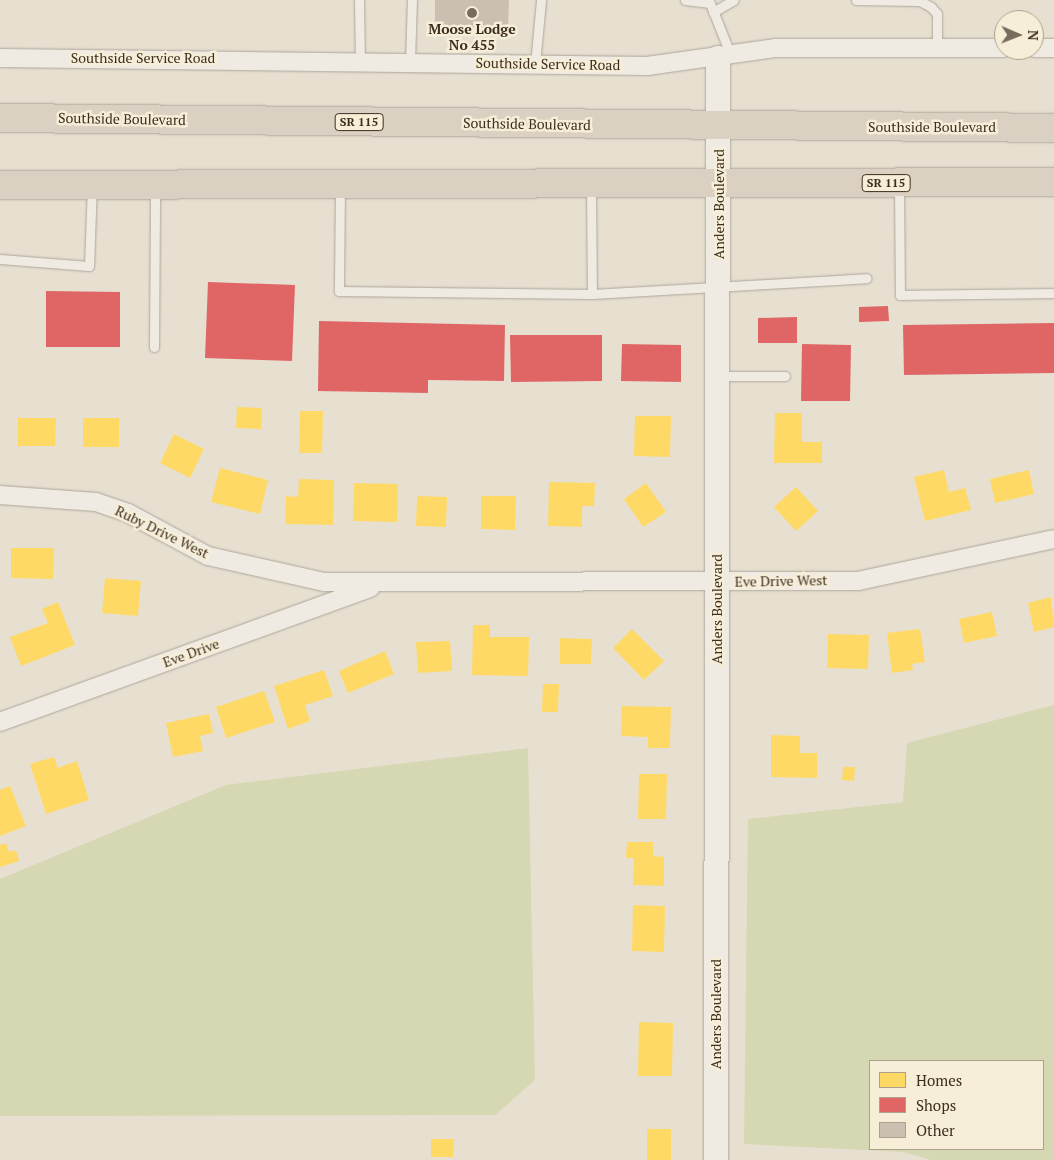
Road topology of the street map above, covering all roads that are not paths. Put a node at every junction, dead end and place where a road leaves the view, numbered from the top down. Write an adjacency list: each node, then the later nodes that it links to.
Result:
1 (359, 0): 12 (lane)
2 (412, 0): 13 (lane)
3 (541, 0): 14 (lane)
4 (685, 0): 7 (lane)
5 (734, 0): 7 (lane)
6 (856, 0): 8 (lane)
7 (713, 12): 10 (lane)
8 (937, 48): 9 (street, Southside Service Road); 10 (street, Southside Service Road)
9 (994, 48)
10 (724, 57): 14 (street, Southside Service Road); 16 (street, Anders Boulevard)
11 (0, 58): 12 (street, Southside Service Road)
12 (360, 61): 13 (street, Southside Service Road)
13 (410, 62): 14 (street, Southside Service Road)
14 (535, 64)
15 (0, 118): 16 (highway, Southside Boulevard / SR 115)
16 (719, 126): 17 (highway, Southside Boulevard / SR 115); 20 (street, Anders Boulevard)
17 (1054, 128)
18 (1054, 182): 19 (highway, SR 115)
19 (899, 183): 20 (highway, SR 115); 29 (lane)
20 (719, 184): 22 (highway, SR 115); 28 (street, Anders Boulevard)
21 (0, 185): 23 (highway, SR 115)
22 (591, 185): 25 (highway, SR 115); 30 (lane)
23 (92, 186): 24 (highway, SR 115); 26 (lane)
24 (155, 187): 25 (highway, SR 115); 31 (lane)
25 (340, 187): 30 (lane)
26 (0, 259)
27 (867, 278): 28 (lane)
28 (718, 284): 30 (lane); 32 (street, Anders Boulevard)
29 (1054, 293)
30 (592, 294)
31 (154, 348)
32 (718, 376): 33 (lane); 36 (street, Anders Boulevard)
33 (785, 376)
34 (0, 495): 37 (street, Ruby Drive West)
35 (1054, 539): 36 (street, Eve Drive West)
36 (717, 582): 37 (street, Eve Drive West); 39 (street, Anders Boulevard)
37 (382, 585): 38 (street, Eve Drive)
38 (0, 722)
39 (716, 1160)

